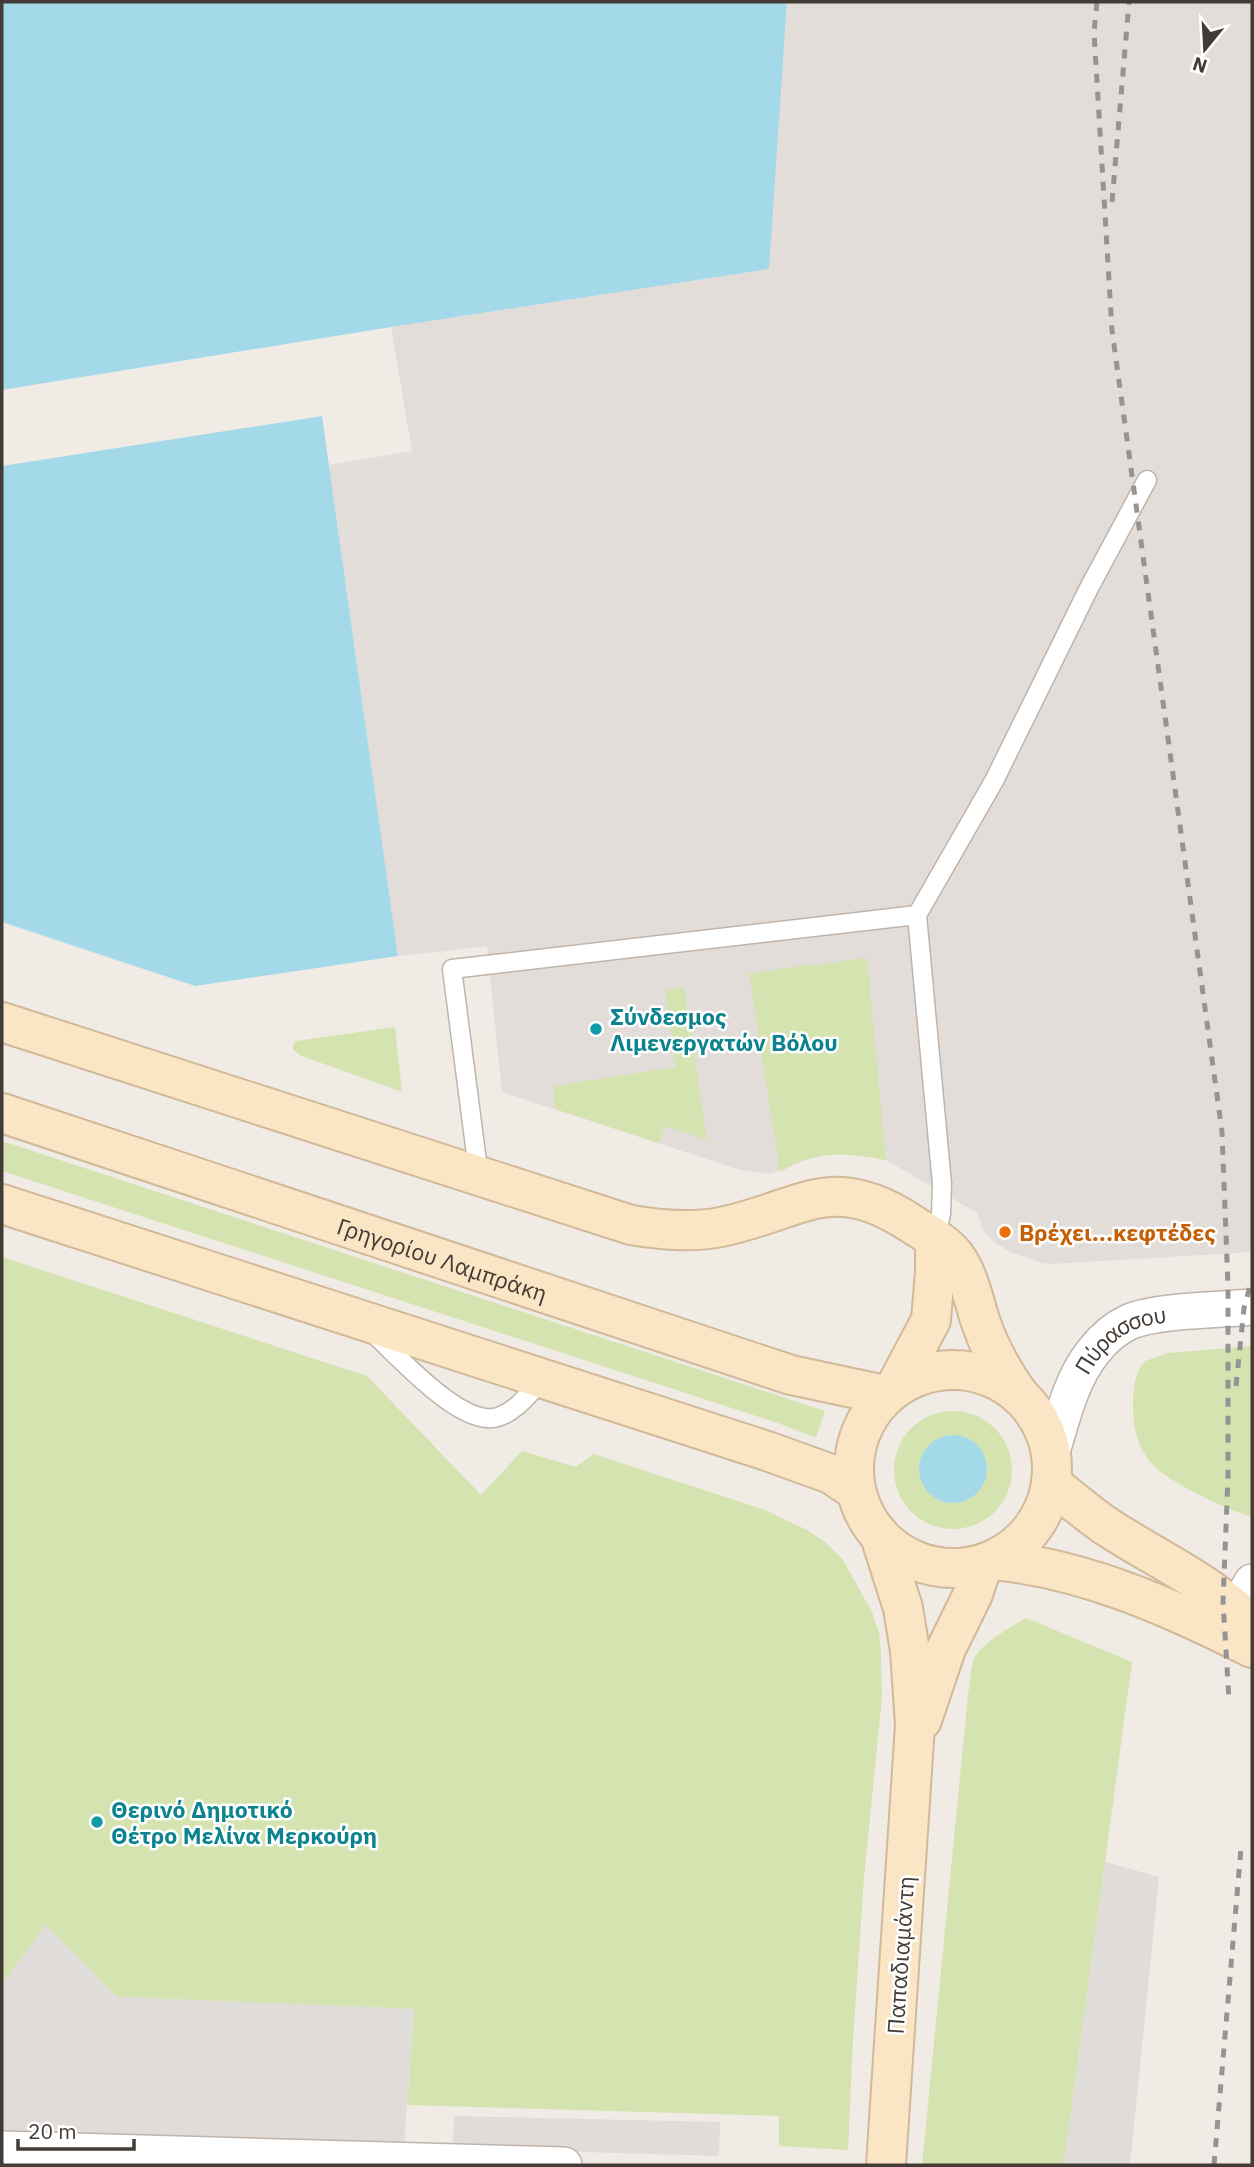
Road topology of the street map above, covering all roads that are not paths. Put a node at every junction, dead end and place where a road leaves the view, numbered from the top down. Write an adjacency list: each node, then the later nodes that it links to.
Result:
1 (1147, 480): 2 (lane)
2 (918, 915): 5 (lane); 7 (lane)
3 (2, 1022): 5 (main road)
4 (2, 1113): 11 (main road, Γρηγορίου Λαμπράκη)
5 (479, 1177): 7 (main road)
6 (2, 1204): 9 (main road)
7 (935, 1239): 11 (main road); 12 (main road)
8 (1252, 1307): 13 (street, Πύρασσου)
9 (357, 1319): 10 (main road); 10 (lane)
10 (543, 1379): 14 (main road)
11 (891, 1391): 12 (main road); 14 (main road)
12 (1019, 1395): 13 (main road)
13 (1051, 1468): 16 (main road); 17 (main road)
14 (856, 1491): 15 (main road)
15 (880, 1536): 16 (main road); 19 (main road)
16 (989, 1562): 18 (main road); 19 (main road)
17 (1247, 1606)
18 (1252, 1648)
19 (915, 1745): 23 (main road, Παπαδιαμάντη)
20 (2, 2149): 21 (street)
21 (317, 2162): 22 (street)
22 (564, 2165)
23 (886, 2165)

